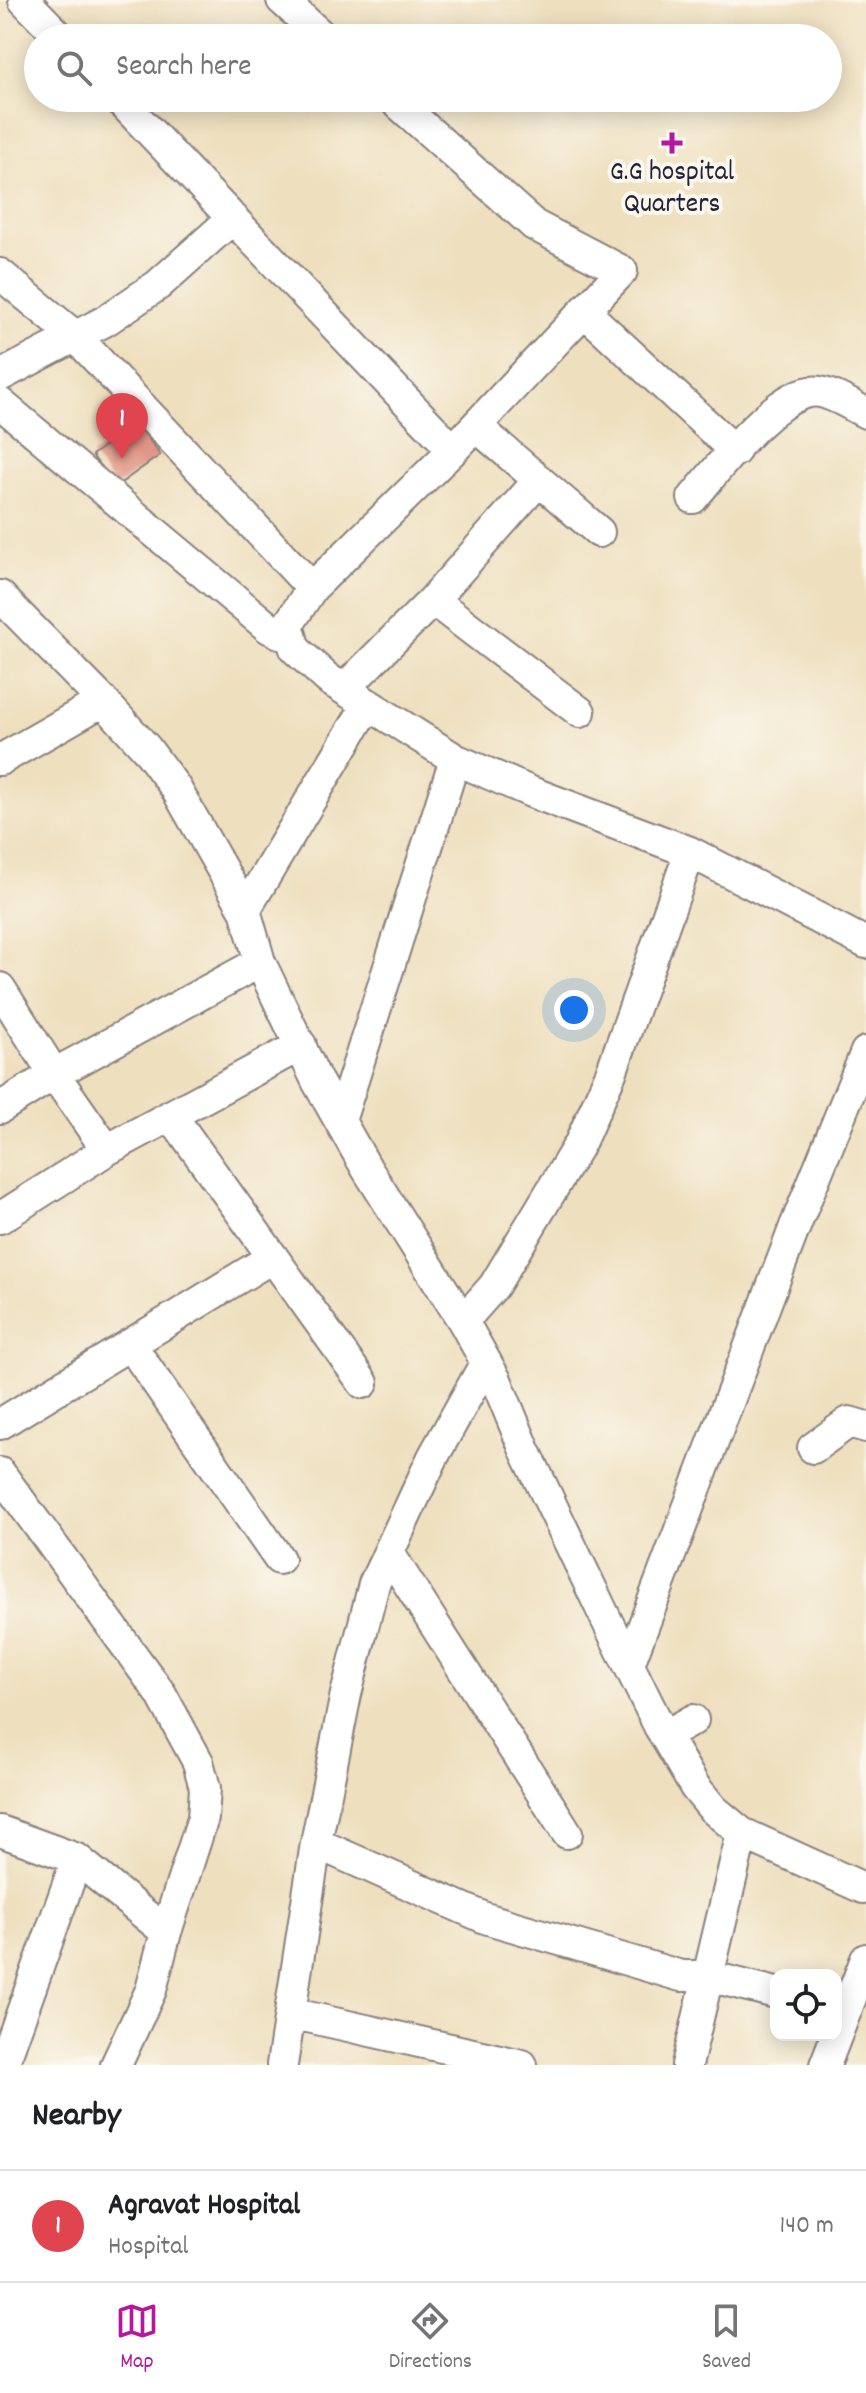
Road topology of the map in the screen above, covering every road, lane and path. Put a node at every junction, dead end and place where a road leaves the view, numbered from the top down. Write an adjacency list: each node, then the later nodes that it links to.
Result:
1 (24, 0): 3 (street)
2 (282, 0): 4 (street)
3 (47, 24)
4 (309, 24)
5 (131, 112): 7 (street)
6 (408, 112): 9 (street)
7 (233, 218): 10 (street); 15 (street)
8 (0, 274): 10 (street)
9 (584, 311): 14 (street); 16 (street)
10 (76, 337): 11 (street); 20 (street)
11 (0, 376)
12 (0, 403): 23 (street)
13 (866, 413): 16 (street)
14 (476, 426): 15 (street); 17 (street)
15 (453, 450): 20 (street)
16 (735, 451): 18 (street)
17 (539, 480): 19 (street); 22 (street)
18 (693, 498)
19 (599, 532)
20 (312, 588): 23 (street)
21 (0, 596): 25 (street)
22 (433, 600): 24 (street); 26 (street)
23 (290, 638): 24 (street)
24 (356, 697): 27 (street); 30 (street)
25 (103, 701): 28 (street); 30 (street)
26 (580, 712)
27 (455, 759): 29 (street); 39 (street)
28 (0, 760)
29 (690, 852): 31 (street); 43 (street)
30 (245, 910): 32 (street)
31 (866, 943)
32 (260, 962): 34 (street); 36 (street)
33 (0, 988): 36 (street)
34 (301, 1045): 38 (street); 39 (street)
35 (866, 1052): 53 (street)
36 (54, 1074): 37 (street); 40 (street)
37 (0, 1108)
38 (171, 1115): 40 (street); 42 (street)
39 (340, 1121): 43 (street)
40 (107, 1150): 41 (street)
41 (0, 1218)
42 (273, 1257): 44 (street); 46 (street)
43 (463, 1321): 45 (street)
44 (130, 1344): 47 (street); 52 (street)
45 (486, 1362): 51 (street); 53 (street)
46 (363, 1383)
47 (0, 1424)
48 (866, 1427): 49 (street)
49 (813, 1448)
50 (0, 1473): 62 (street)
51 (389, 1553): 57 (street); 59 (street)
52 (279, 1559)
53 (629, 1664): 55 (street)
54 (693, 1720): 55 (street)
55 (659, 1726): 58 (street)
56 (0, 1831): 60 (street)
57 (567, 1833)
58 (742, 1833): 61 (street); 64 (street)
59 (316, 1843): 64 (street); 67 (street)
60 (77, 1859): 62 (street); 69 (street)
61 (865, 1887)
62 (166, 1932): 70 (street)
63 (866, 1959): 66 (street)
64 (708, 1976): 65 (street); 73 (street)
65 (770, 1992)
66 (850, 2012): 74 (street)
67 (290, 2013): 68 (street); 71 (street)
68 (484, 2061): 72 (street)
69 (3, 2065)
70 (116, 2065)
71 (282, 2065)
72 (522, 2065)
73 (687, 2065)
74 (825, 2065)

